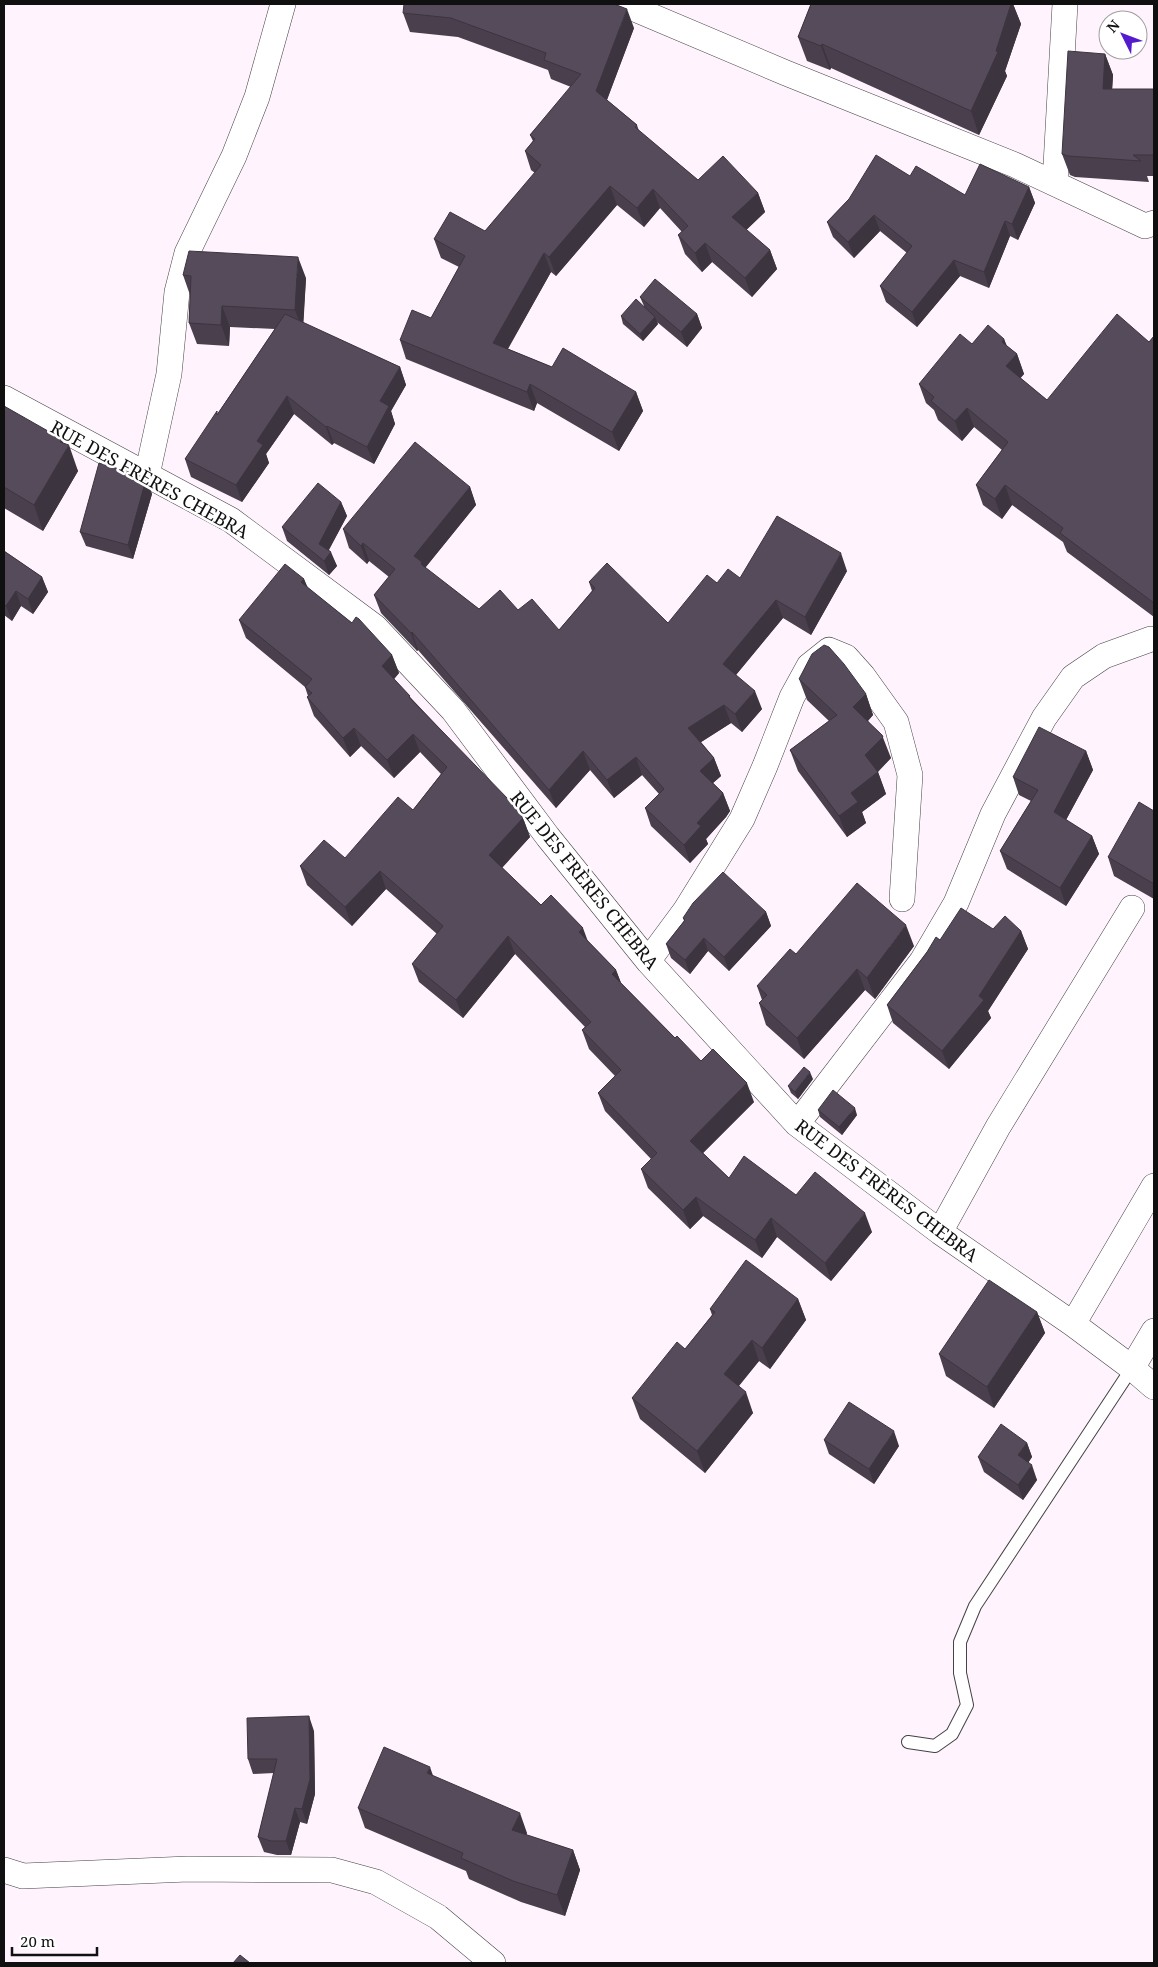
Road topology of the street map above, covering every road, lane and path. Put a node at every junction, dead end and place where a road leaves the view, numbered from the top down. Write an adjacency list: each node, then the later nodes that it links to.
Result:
1 (283, 4): 7 (street)
2 (623, 4): 4 (street)
3 (1065, 4): 4 (street)
4 (1055, 183): 5 (street)
5 (1151, 231)
6 (4, 398): 7 (street, RUE DES FRÈRES CHEBRA)
7 (148, 475): 11 (street, RUE DES FRÈRES CHEBRA)
8 (1151, 639): 12 (street)
9 (902, 899): 11 (street)
10 (1132, 908): 14 (street)
11 (648, 961): 12 (street, RUE DES FRÈRES CHEBRA)
12 (797, 1124): 14 (street, RUE DES FRÈRES CHEBRA)
13 (1154, 1186): 15 (street)
14 (940, 1232): 15 (street, RUE DES FRÈRES CHEBRA)
15 (1073, 1324): 17 (street, RUE DES FRÈRES CHEBRA)
16 (1154, 1331): 17 (street)
17 (1132, 1368): 18 (street, RUE DES FRÈRES CHEBRA); 19 (lane)
18 (1154, 1387)
19 (908, 1742)
20 (4, 1870): 21 (street)
21 (493, 1963)

